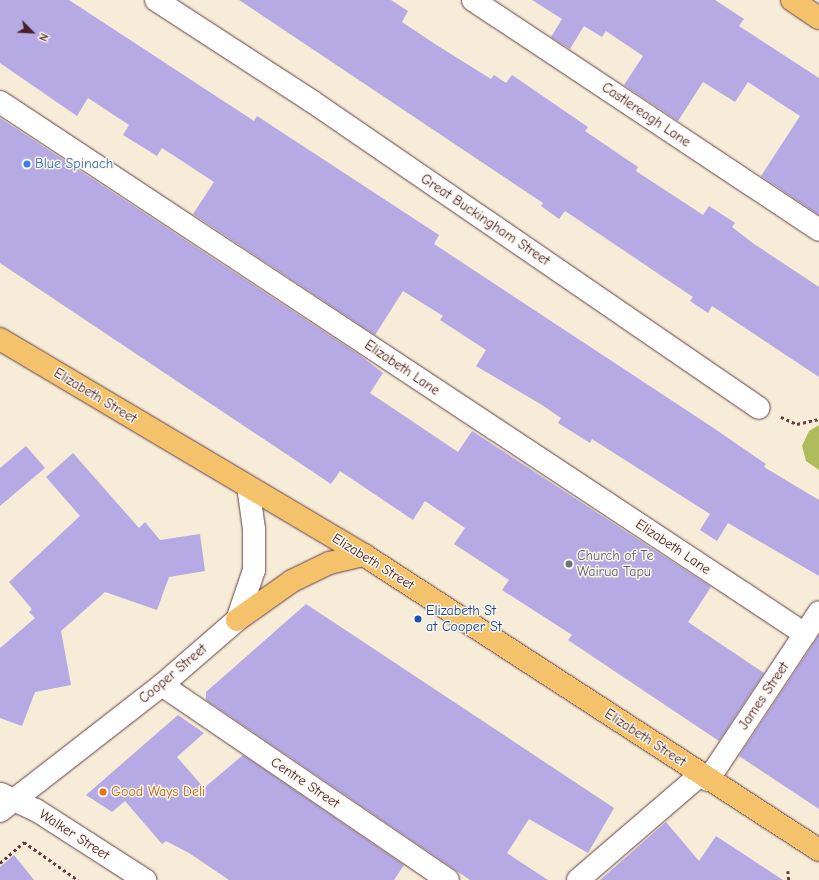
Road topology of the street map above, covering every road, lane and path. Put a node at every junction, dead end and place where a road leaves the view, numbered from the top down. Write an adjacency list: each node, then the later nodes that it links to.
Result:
1 (156, 0): 8 (street, Great Buckingham Street)
2 (473, 0): 6 (street, Castlereagh Lane)
3 (792, 0): 4 (main road)
4 (819, 18)
5 (0, 102): 14 (street, Elizabeth Lane)
6 (819, 230)
7 (0, 338): 10 (main road, Elizabeth Street)
8 (759, 408): 9 (path)
9 (819, 419)
10 (248, 486): 11 (main road, Elizabeth Street); 13 (street, Cooper Street)
11 (364, 555): 13 (main road); 16 (main road, Elizabeth Street)
12 (819, 612): 14 (street, James Street)
13 (237, 620): 15 (street, Cooper Street)
14 (805, 634): 16 (street, James Street)
15 (162, 686): 17 (street, Cooper Street); 23 (street, Centre Street)
16 (704, 777): 18 (main road, Elizabeth Street); 24 (street, James Street)
17 (5, 801): 22 (street, Walker Street)
18 (819, 850)
19 (0, 863): 21 (path)
20 (788, 871): 25 (path)
21 (78, 880)
22 (145, 880)
23 (448, 880)
24 (578, 880)
25 (789, 880)

